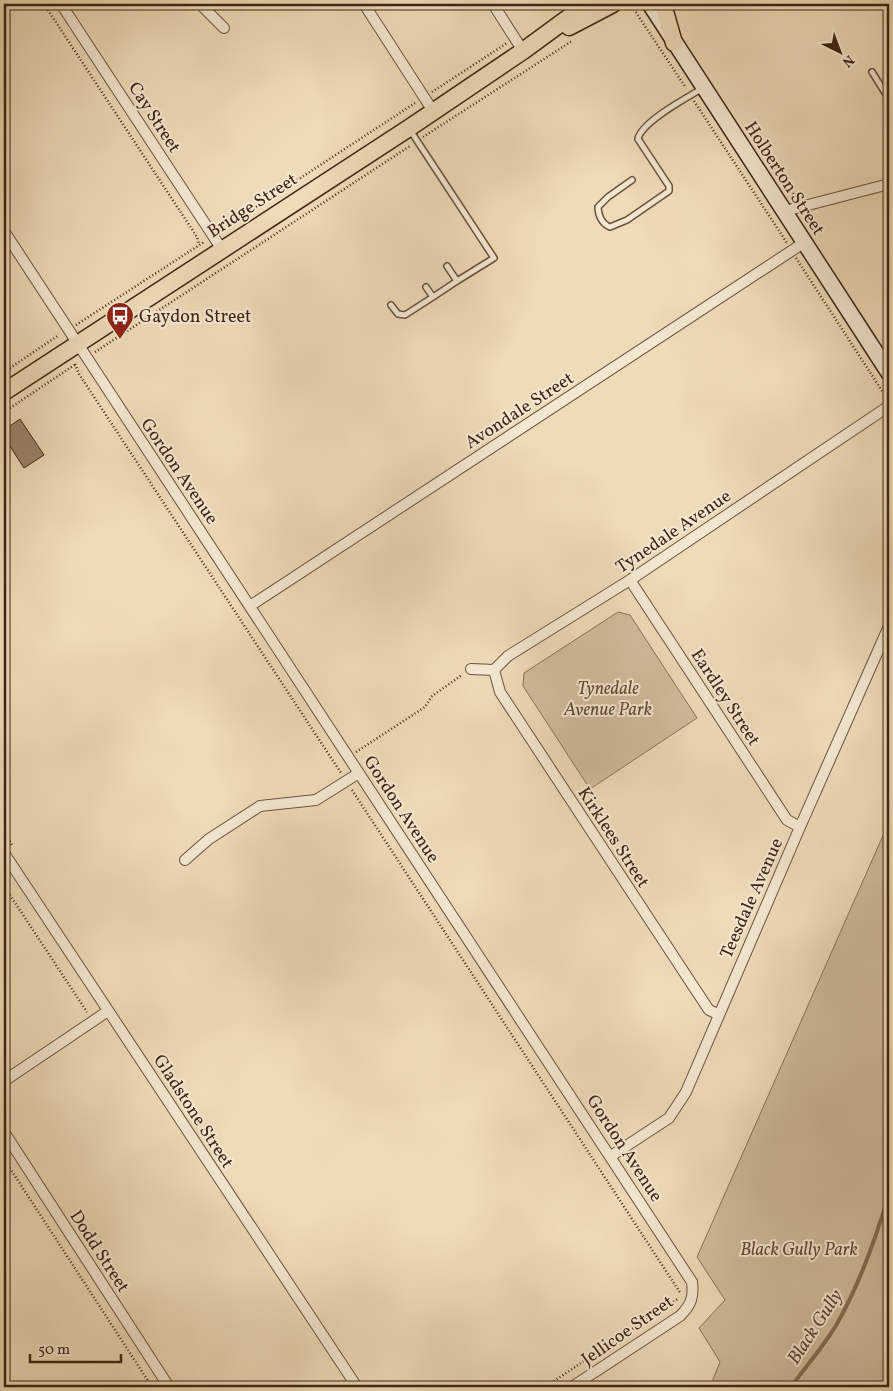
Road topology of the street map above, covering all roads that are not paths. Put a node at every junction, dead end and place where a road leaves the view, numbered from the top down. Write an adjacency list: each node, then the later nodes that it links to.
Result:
1 (61, 4): 21 (street, Cay Street)
2 (200, 4): 9 (street)
3 (364, 4): 15 (street)
4 (493, 4): 11 (street)
5 (587, 4): 11 (main road, Bridge Street)
6 (650, 4): 10 (main road, Holberton Street)
7 (663, 4): 10 (main road)
8 (618, 6): 11 (main road, Bridge Street)
9 (224, 28)
10 (674, 43): 13 (main road, Holberton Street)
11 (518, 44): 15 (main road, Bridge Street)
12 (872, 72): 14 (lane)
13 (704, 87): 17 (lane); 19 (main road, Holberton Street)
14 (889, 99)
15 (429, 104): 16 (main road, Bridge Street)
16 (413, 134): 21 (main road, Bridge Street); 24 (lane)
17 (632, 180)
18 (889, 184): 19 (street)
19 (784, 211): 22 (main road, Holberton Street)
20 (4, 231): 28 (street)
21 (217, 242): 28 (main road, Bridge Street)
22 (805, 242): 29 (main road, Holberton Street); 33 (street, Avondale Street)
23 (447, 266): 24 (lane)
24 (457, 281): 26 (lane)
25 (426, 287): 26 (lane)
26 (433, 297): 27 (lane)
27 (391, 305)
28 (81, 351): 30 (main road, Bridge Street); 33 (street, Gordon Avenue)
29 (889, 373)
30 (4, 392)
31 (889, 404): 32 (street, Tynedale Avenue)
32 (630, 580): 36 (street, Tynedale Avenue); 38 (street, Eardley Street)
33 (250, 606): 37 (street, Gordon Avenue)
34 (889, 626): 38 (street, Teesdale Avenue)
35 (471, 669): 36 (street)
36 (494, 670): 42 (street, Kirklees Street)
37 (359, 773): 40 (street); 45 (street, Gordon Avenue)
38 (800, 827): 42 (street, Teesdale Avenue)
39 (4, 853): 41 (street, Gladstone Street)
40 (185, 860)
41 (108, 1011): 43 (street); 48 (street, Gladstone Street)
42 (718, 1014): 45 (street, Teesdale Avenue)
43 (4, 1081)
44 (4, 1132): 47 (street, Dodd Street)
45 (611, 1156): 46 (street, Gordon Avenue)
46 (694, 1295): 49 (street, Jellicoe Street)
47 (169, 1387)
48 (357, 1387)
49 (572, 1387)

